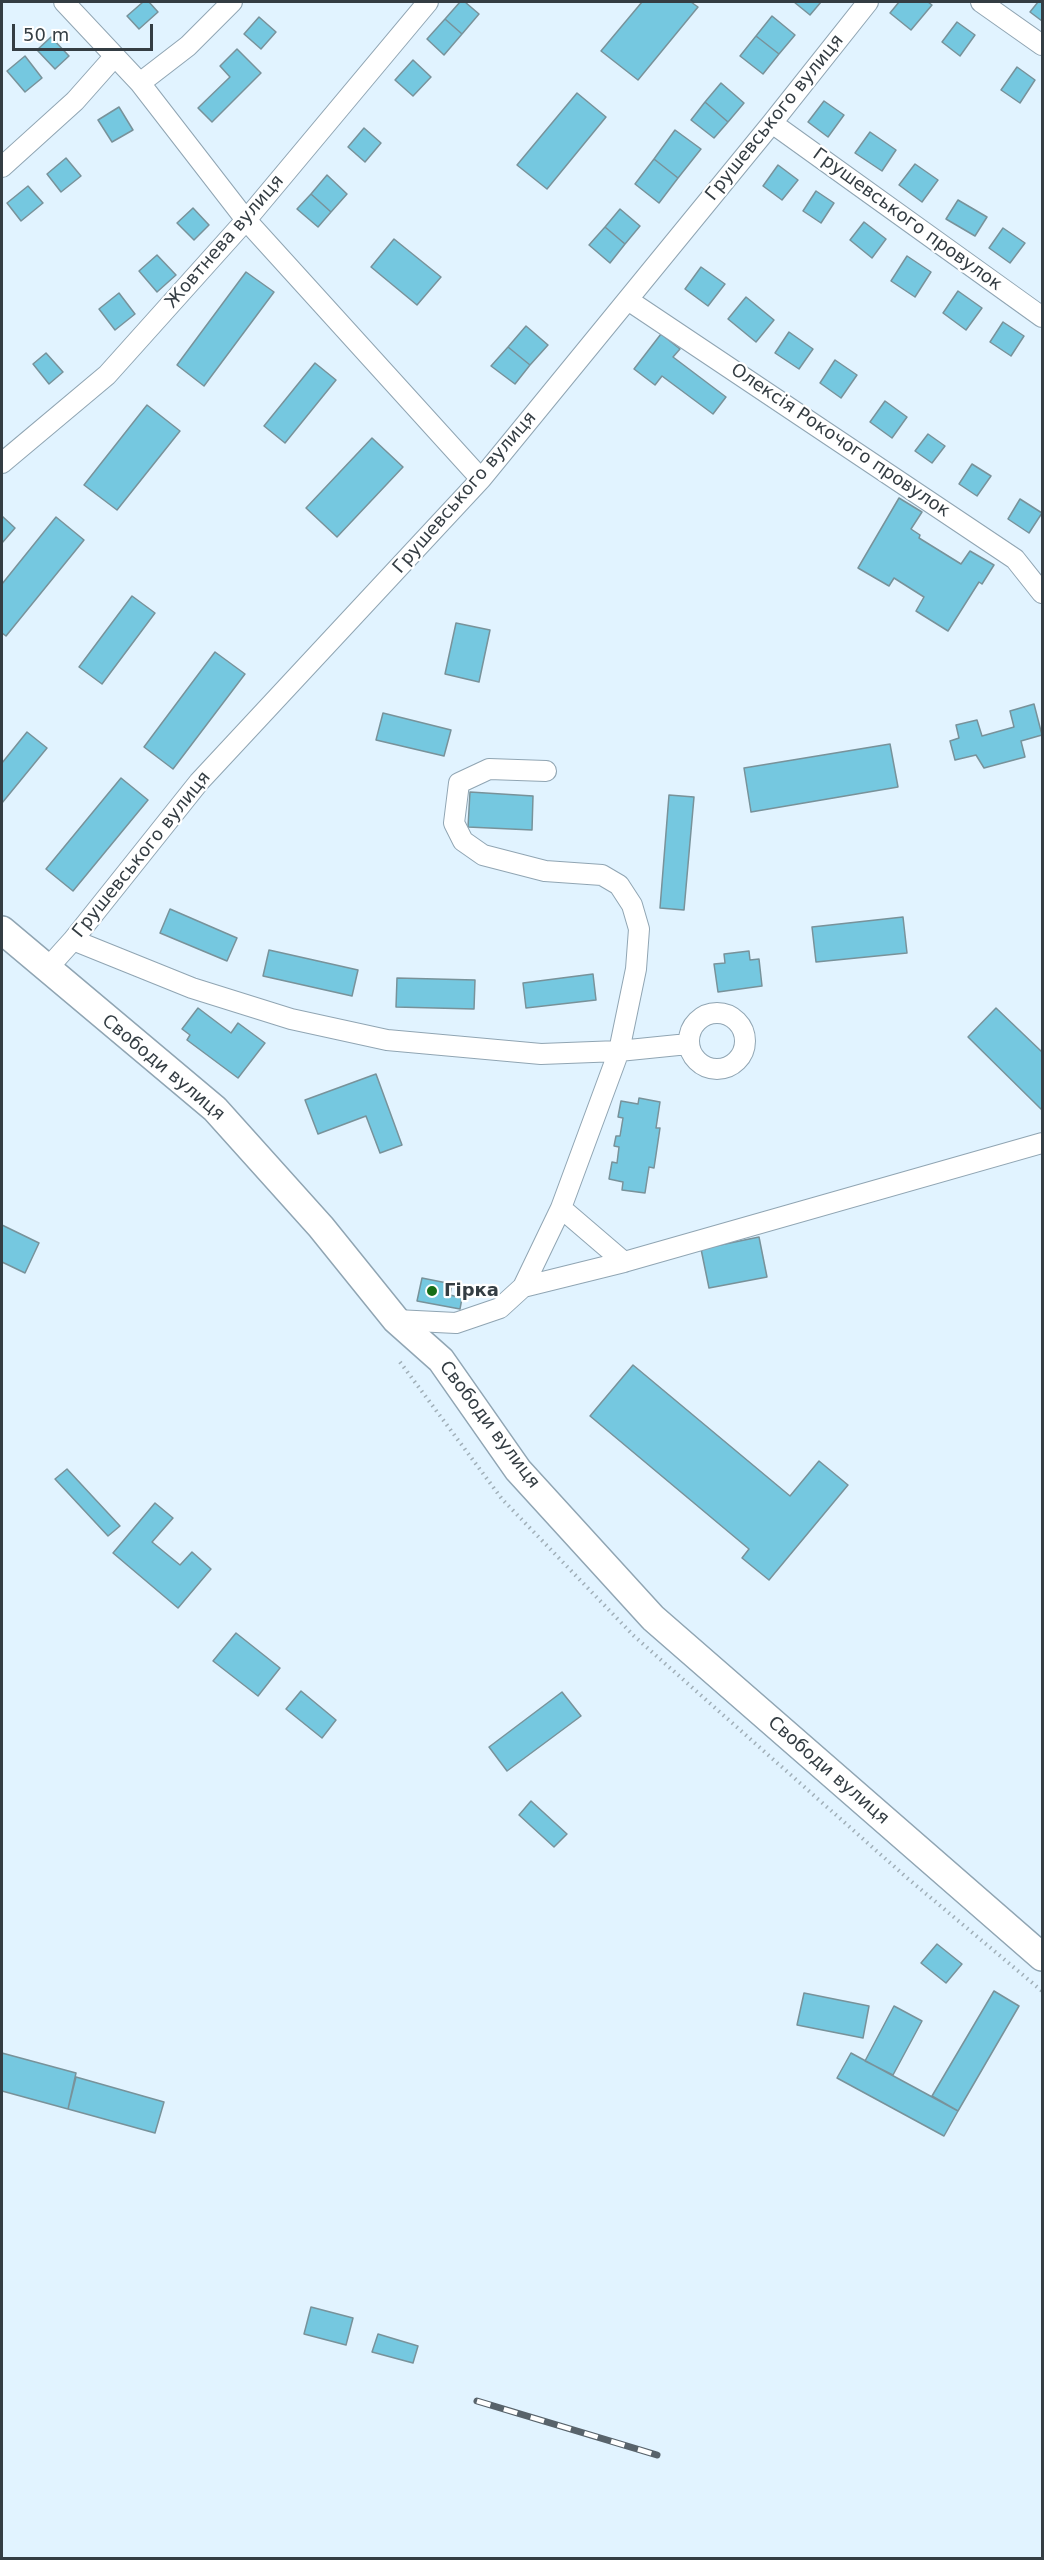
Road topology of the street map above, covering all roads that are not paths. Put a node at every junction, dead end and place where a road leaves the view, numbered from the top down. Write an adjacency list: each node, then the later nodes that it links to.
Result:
1 (64, 2): 7 (street)
2 (232, 2): 8 (street)
3 (428, 2): 11 (street, Жовтнева вулиця)
4 (868, 2): 9 (street, Грушевського вулиця)
5 (981, 2): 6 (street)
6 (1042, 45)
7 (114, 57): 8 (street); 10 (street)
8 (140, 83): 11 (street)
9 (772, 123): 12 (street, Грушевського вулиця); 13 (street, Грушевського провулок)
10 (2, 167)
11 (246, 220): 14 (street, Жовтнева вулиця); 15 (street)
12 (628, 300): 15 (street, Грушевського вулиця); 16 (street, Олексія Рокочого провулок)
13 (1042, 317)
14 (2, 463)
15 (481, 479): 19 (street, Грушевського вулиця)
16 (1042, 593)
17 (546, 771): 22 (street)
18 (2, 930): 20 (main road, Свободи вулиця)
19 (73, 940): 20 (street, Грушевського вулиця); 22 (street)
20 (46, 970): 27 (main road, Свободи вулиця)
21 (688, 1044): 22 (street)
22 (619, 1051): 24 (street)
23 (1042, 1143): 25 (street)
24 (561, 1208): 25 (street); 26 (street)
25 (624, 1262): 26 (street)
26 (523, 1287): 27 (street)
27 (396, 1320): 28 (main road, Свободи вулиця)
28 (1042, 1957)

